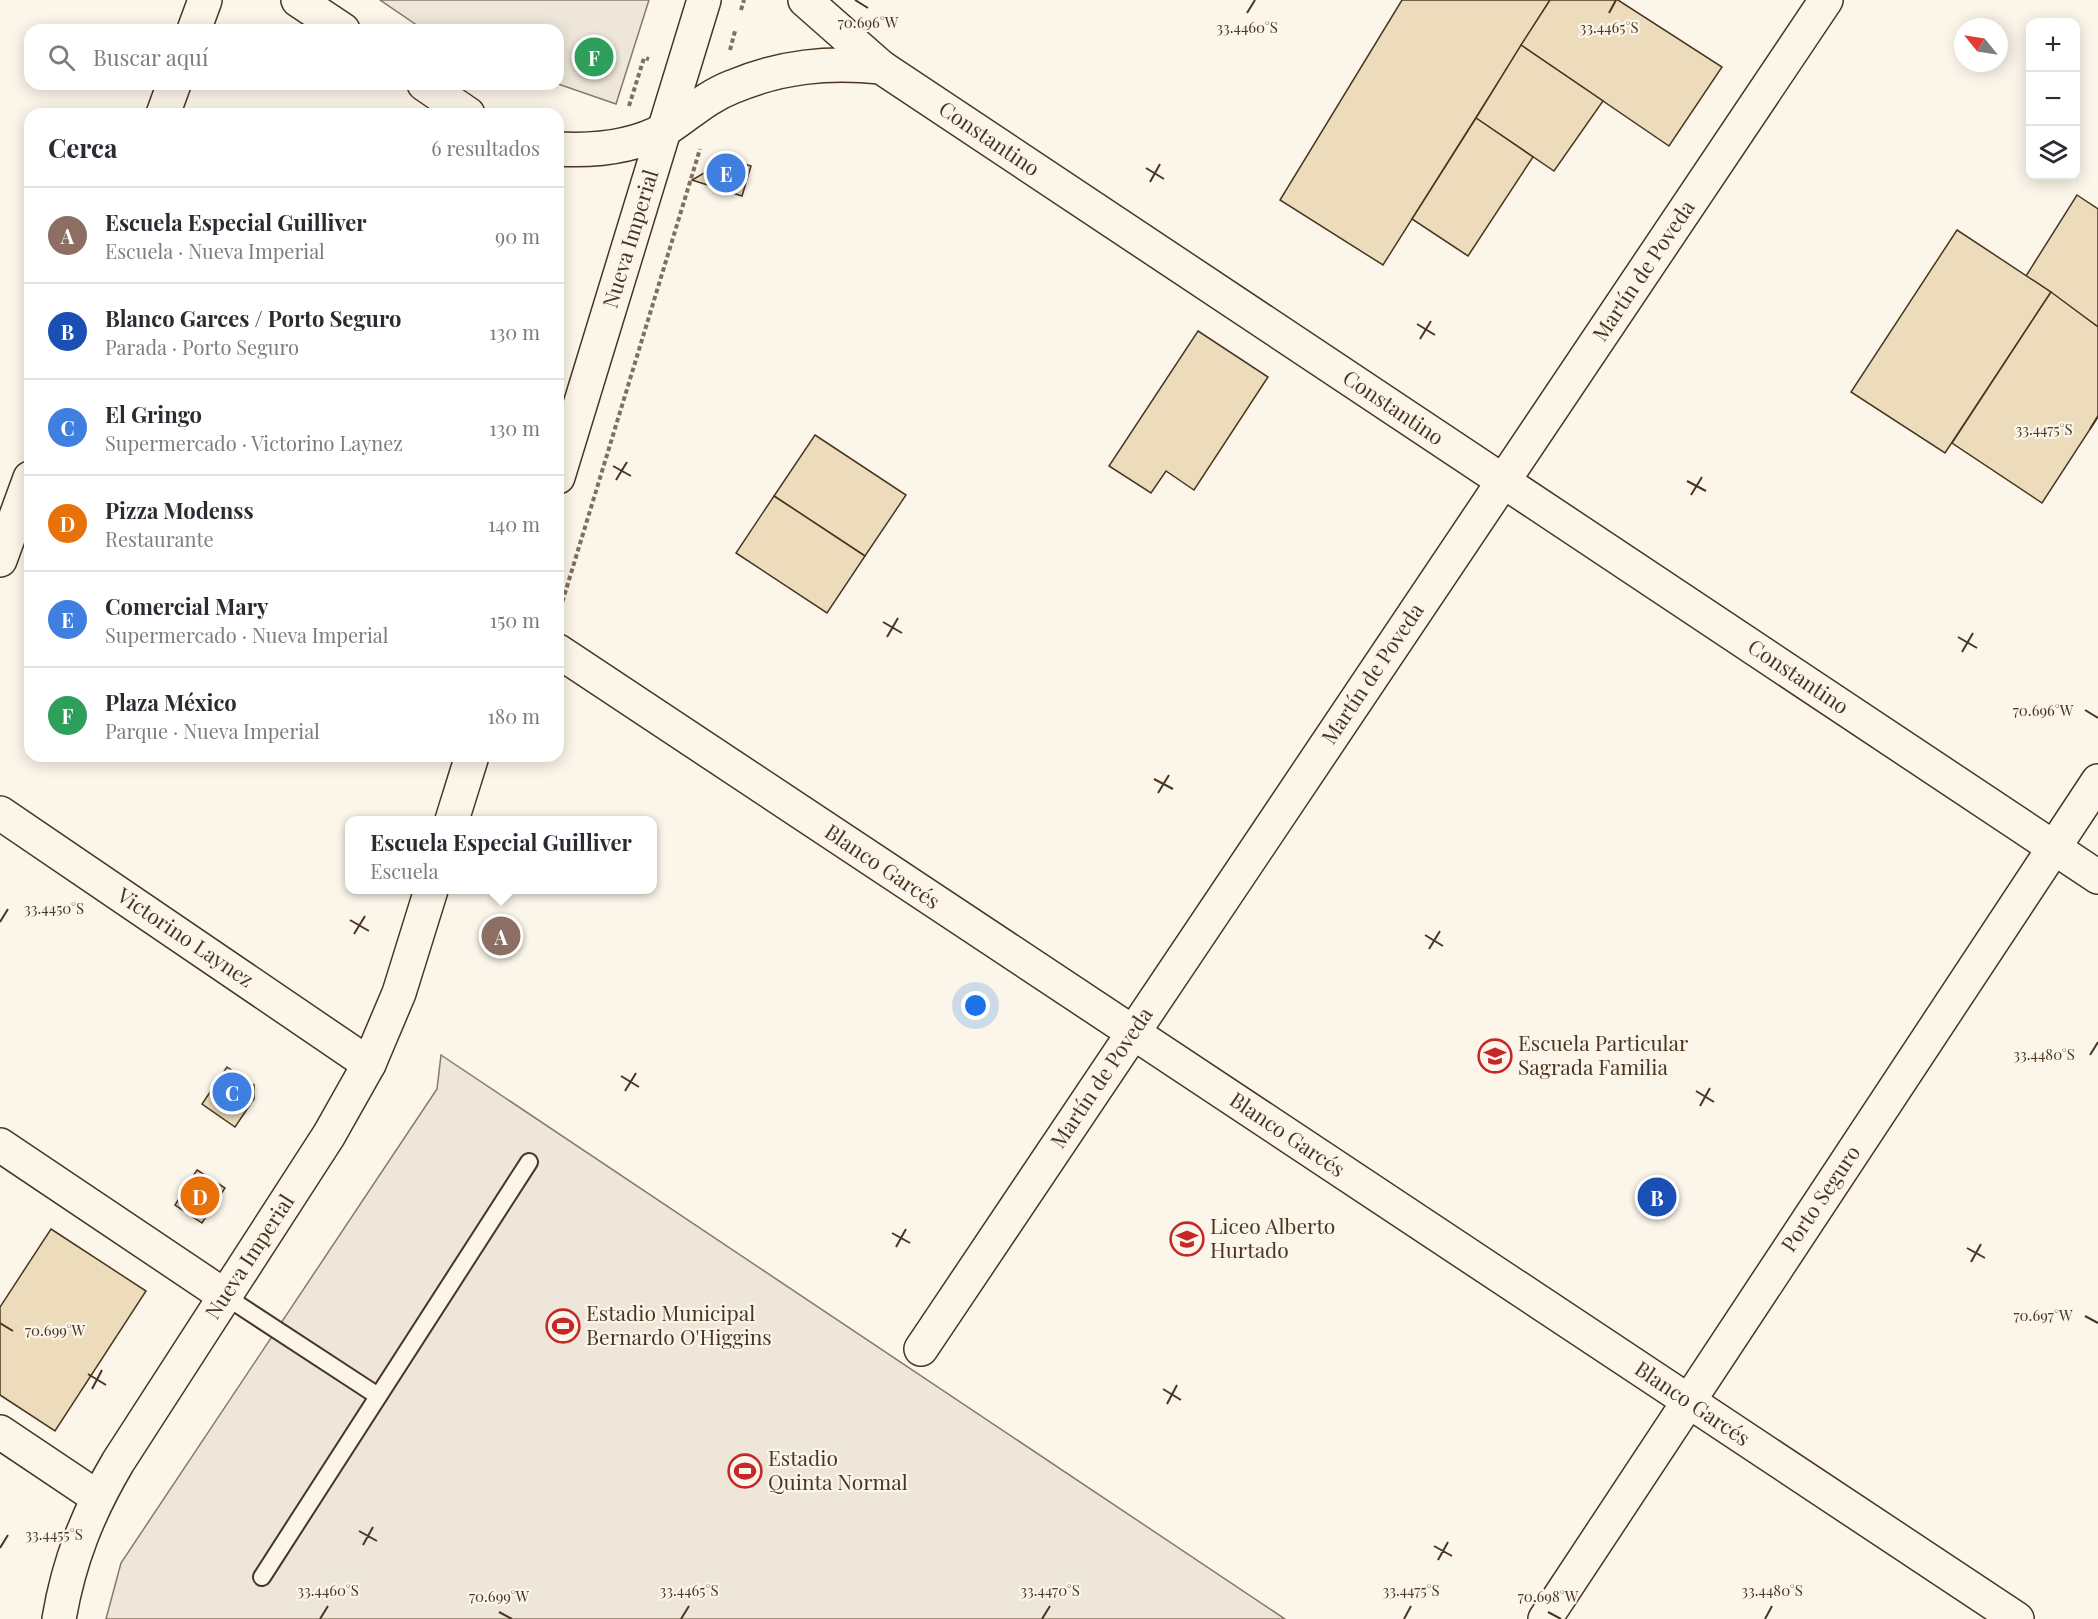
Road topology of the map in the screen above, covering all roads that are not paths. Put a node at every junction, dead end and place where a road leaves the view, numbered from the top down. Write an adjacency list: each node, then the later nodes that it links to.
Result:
1 (205, 0): 6 (street)
2 (298, 0): 7 (street)
3 (704, 0): 13 (street, Nueva Imperial)
4 (805, 0): 8 (street)
5 (1826, 0): 16 (street, Martín de Poveda)
6 (196, 24)
7 (334, 24)
8 (881, 67): 13 (street, Constantino); 16 (street, Constantino)
9 (172, 90): 11 (street)
10 (433, 90): 12 (street)
11 (165, 108)
12 (459, 108)
13 (665, 129): 14 (street, Constantino); 15 (street, Nueva Imperial)
14 (564, 149)
15 (564, 457)
16 (1503, 482): 24 (street, Constantino); 27 (street, Martín de Poveda)
17 (24, 494): 18 (street)
18 (0, 560)
19 (564, 655): 27 (street, Blanco Garcés)
20 (470, 762): 23 (street)
21 (2098, 781): 24 (street, Porto Seguro)
22 (0, 813): 28 (street, Victorino Laynez)
23 (453, 816)
24 (2054, 848): 25 (street, Constantino); 34 (street, Porto Seguro)
25 (2098, 877)
26 (430, 894): 28 (street, Nueva Imperial)
27 (1132, 1033): 32 (street, Martín de Poveda); 34 (street, Blanco Garcés)
28 (369, 1064): 31 (street, Nueva Imperial)
29 (0, 1145): 31 (street)
30 (529, 1162): 33 (lane)
31 (225, 1296): 33 (lane); 36 (street, Nueva Imperial)
32 (921, 1349)
33 (378, 1396): 37 (lane)
34 (1688, 1401): 39 (street, Porto Seguro); 40 (street, Blanco Garcés)
35 (0, 1432): 36 (street)
36 (97, 1497): 38 (street, Nueva Imperial)
37 (262, 1577)
38 (60, 1619)
39 (1545, 1619)
40 (2017, 1619)

